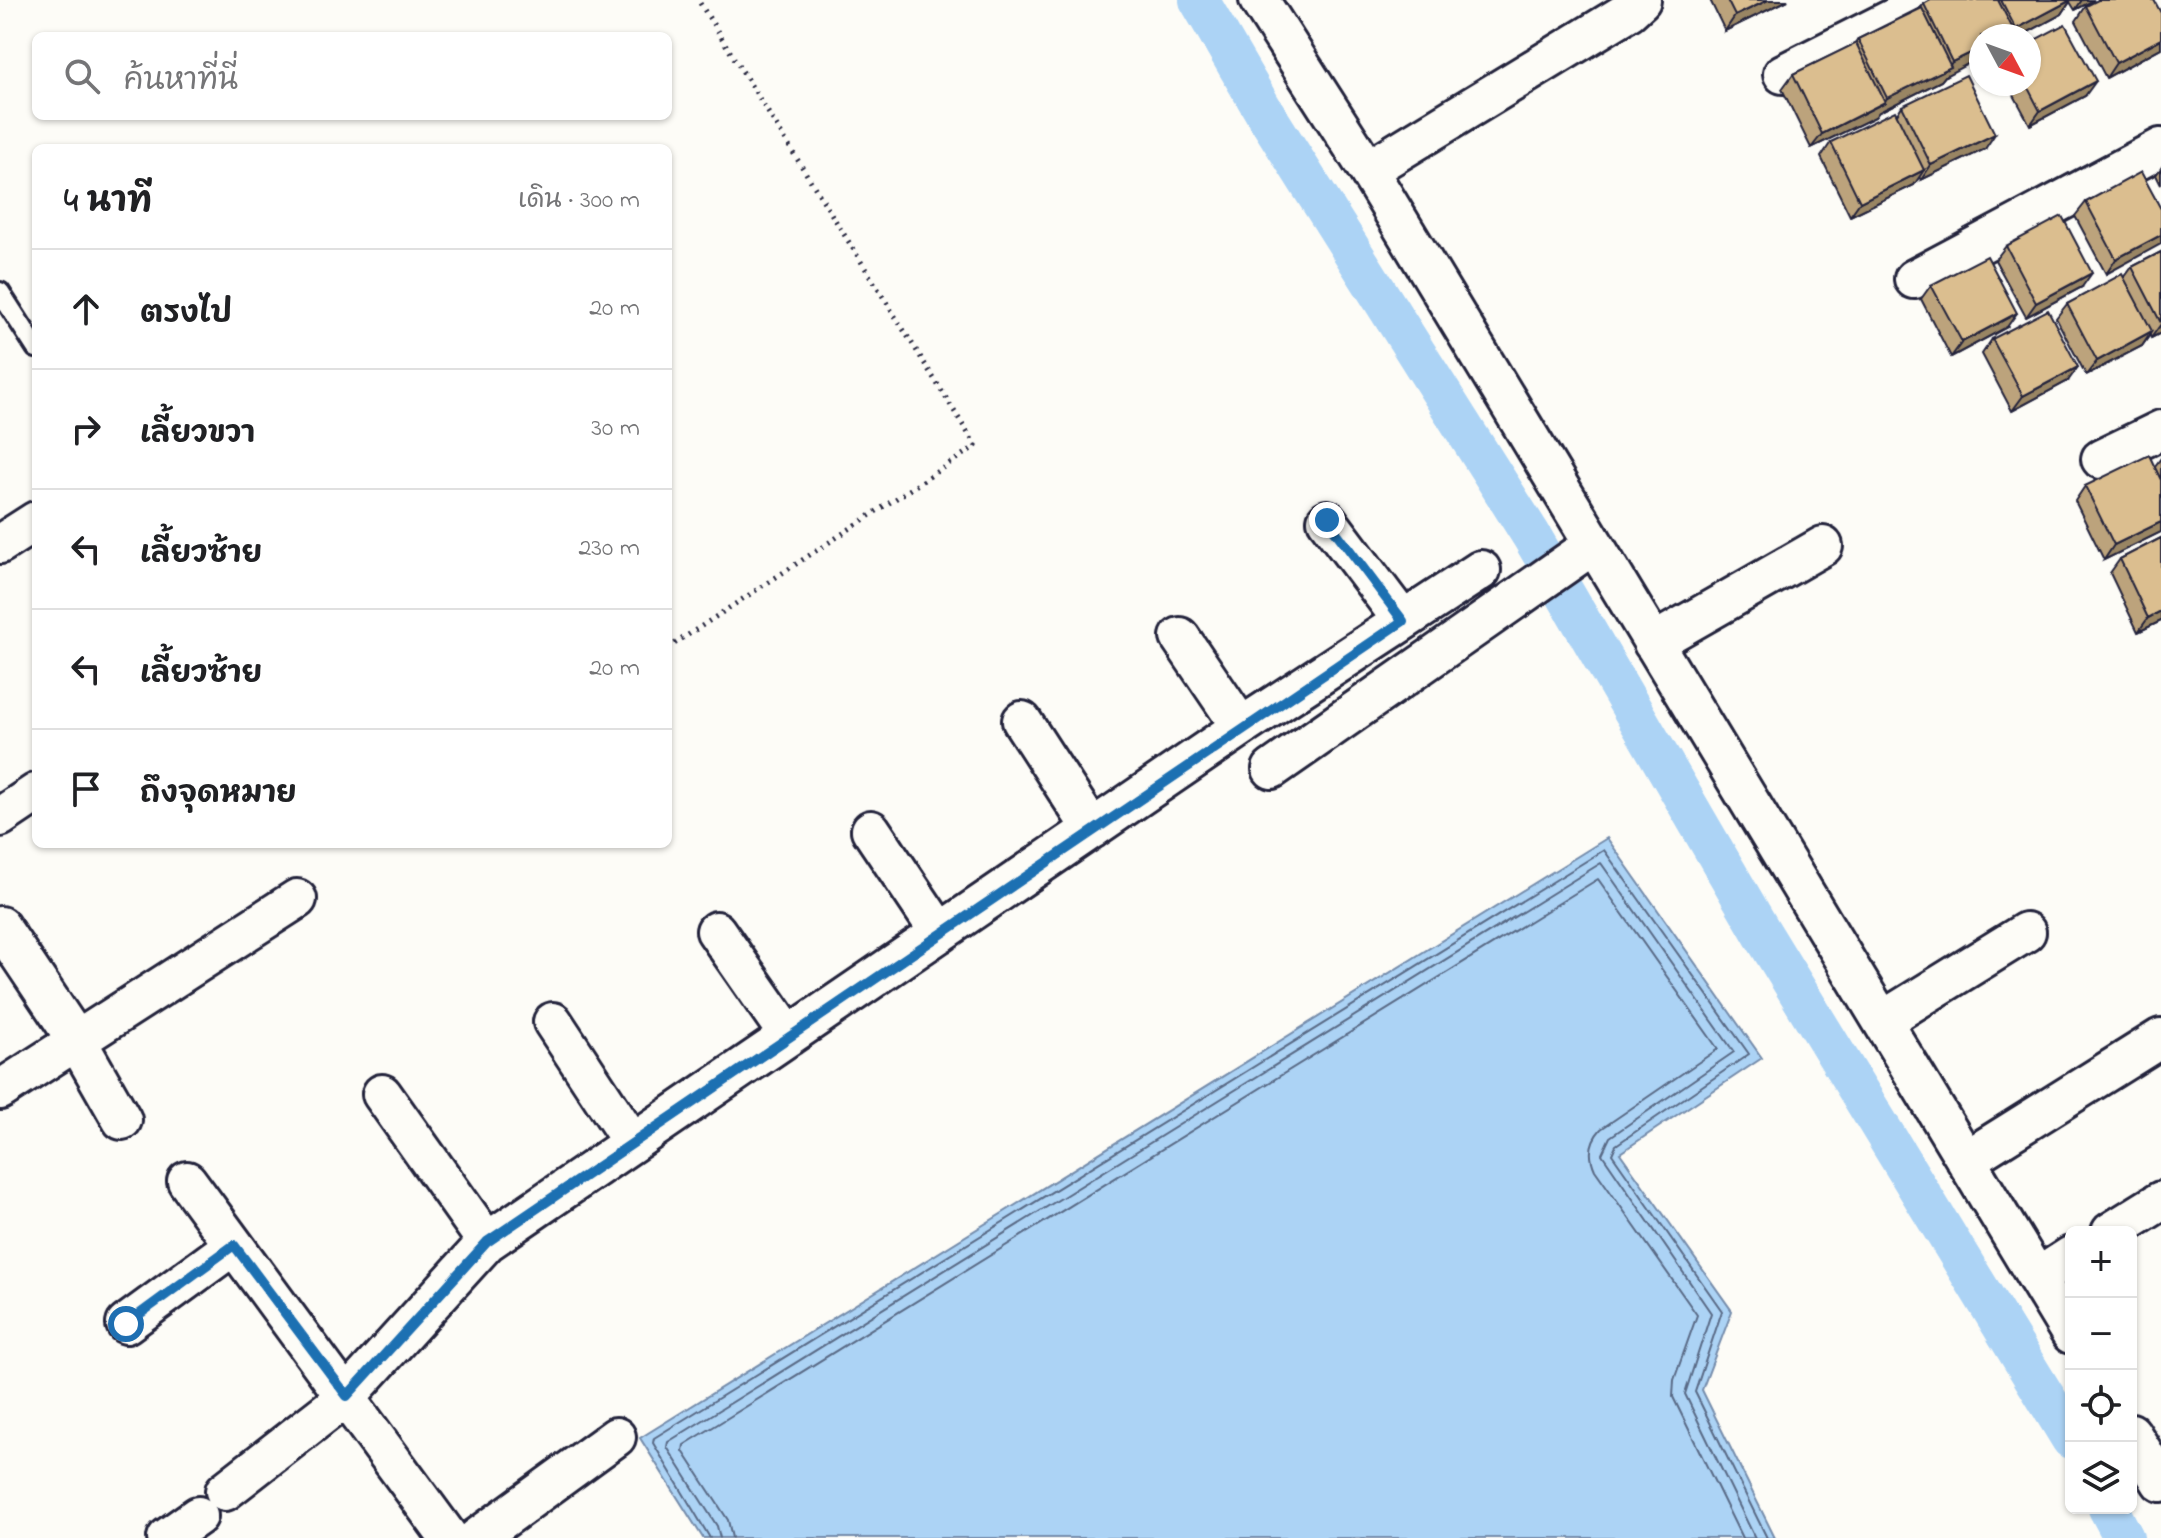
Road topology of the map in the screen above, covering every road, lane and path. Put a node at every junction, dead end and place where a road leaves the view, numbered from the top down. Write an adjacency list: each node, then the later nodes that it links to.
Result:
1 (698, 0): 22 (path)
2 (1259, 0): 7 (street)
3 (1641, 0): 7 (street)
4 (1930, 0): 5 (street)
5 (1783, 74)
6 (2161, 148): 8 (street)
7 (1368, 170): 16 (street)
8 (1914, 279)
9 (0, 292): 10 (lane)
10 (32, 342)
11 (2161, 430): 12 (street)
12 (2101, 459)
13 (1327, 520): 19 (street)
14 (32, 524): 15 (street)
15 (0, 544)
16 (1593, 545): 21 (street); 25 (street)
17 (1823, 546): 21 (street)
18 (1481, 570): 19 (street)
19 (1403, 621): 24 (street)
20 (1180, 637): 24 (street)
21 (1653, 643): 35 (street)
22 (672, 645)
23 (1022, 721): 28 (street)
24 (1241, 727): 28 (street)
25 (1272, 769)
26 (32, 796): 27 (street)
27 (0, 817)
28 (1092, 829): 34 (street)
29 (871, 830): 34 (street)
30 (297, 899): 39 (street)
31 (0, 926): 39 (street)
32 (716, 931): 37 (street)
33 (2026, 932): 35 (street)
34 (940, 933): 37 (street)
35 (1882, 1021): 44 (street)
36 (553, 1022): 43 (street)
37 (789, 1036): 43 (street)
38 (2161, 1038): 44 (street)
39 (77, 1041): 40 (street); 42 (street)
40 (0, 1090)
41 (382, 1094): 48 (street)
42 (122, 1120)
43 (632, 1142): 48 (street)
44 (1966, 1160): 51 (street)
45 (187, 1181): 49 (street)
46 (2161, 1201): 47 (street)
47 (2121, 1226)
48 (487, 1242): 54 (street)
49 (234, 1245): 52 (street); 54 (street)
50 (2065, 1260): 51 (street)
51 (2037, 1278): 53 (street)
52 (126, 1324)
53 (2065, 1324)
54 (347, 1396): 58 (street); 59 (street)
55 (616, 1437): 60 (street)
56 (2137, 1442): 57 (street)
57 (2161, 1482)
58 (167, 1538)
59 (449, 1538)
60 (477, 1538)

